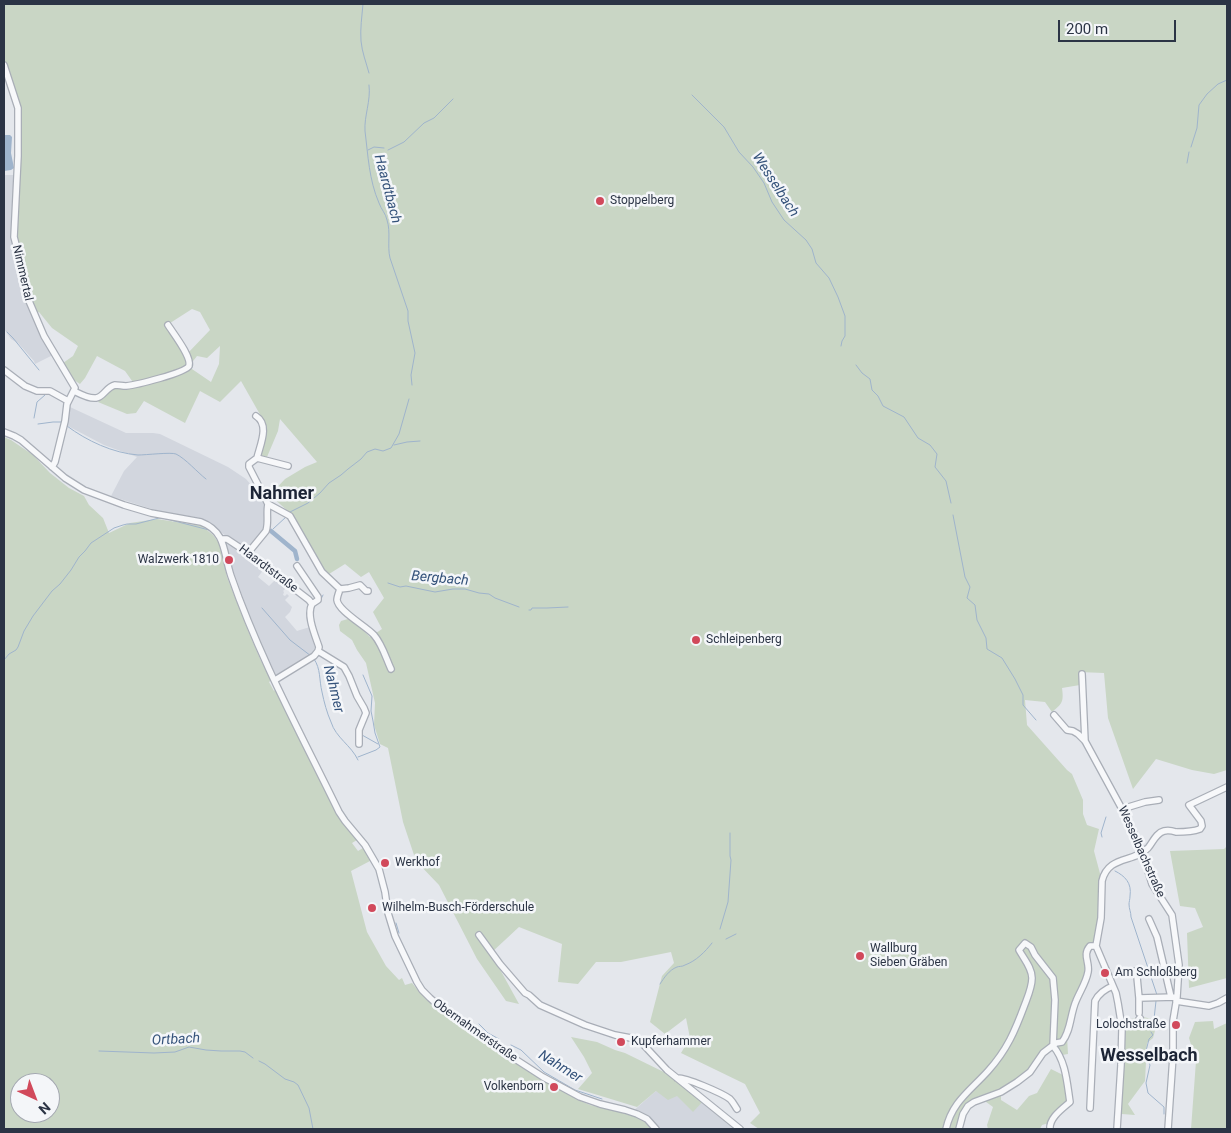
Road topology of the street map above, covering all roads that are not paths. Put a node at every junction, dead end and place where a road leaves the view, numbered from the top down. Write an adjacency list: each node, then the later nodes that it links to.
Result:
1 (4, 65): 4 (street, Nimmertal)
2 (168, 325): 4 (street)
3 (4, 370): 5 (street)
4 (74, 391): 5 (street)
5 (68, 401): 10 (street)
6 (256, 416): 8 (street)
7 (4, 432): 10 (street, Haardtstraße)
8 (257, 458): 9 (street); 11 (street)
9 (288, 466)
10 (52, 467): 12 (street, Haardtstraße)
11 (268, 504): 13 (street); 15 (street)
12 (221, 539): 13 (street, Haardtstraße); 21 (street, Obernahmerstraße)
13 (248, 553): 17 (street, Haardtstraße)
14 (297, 566): 17 (street, Haardtstraße)
15 (340, 589): 16 (street); 19 (street)
16 (368, 591)
17 (312, 604): 18 (street, Haardtstraße)
18 (314, 655): 21 (street); 24 (street)
19 (391, 669)
20 (1082, 674): 23 (street)
21 (275, 680): 42 (street, Obernahmerstraße)
22 (1054, 715): 23 (street, Wesselbachstraße)
23 (1085, 742): 27 (street, Wesselbachstraße)
24 (359, 744)
25 (1227, 787): 28 (street)
26 (1159, 800): 27 (street)
27 (1122, 809): 28 (street, Wesselbachstraße)
28 (1143, 852): 31 (street); 35 (street, Wesselbachstraße)
29 (1149, 919): 35 (street)
30 (479, 934): 39 (street)
31 (1096, 946): 33 (street); 38 (street)
32 (1135, 971): 34 (street)
33 (1113, 986): 40 (street); 47 (street)
34 (1139, 998): 35 (street); 37 (street)
35 (1175, 998): 36 (street); 48 (street, Wesselbachstraße)
36 (1227, 998)
37 (1139, 1017)
38 (1053, 1046): 44 (street); 45 (street); 46 (street)
39 (676, 1078): 41 (street); 43 (street)
40 (1090, 1108)
41 (737, 1109)
42 (656, 1129)
43 (740, 1129)
44 (946, 1129)
45 (959, 1129)
46 (1050, 1129)
47 (1117, 1129)
48 (1168, 1129)

